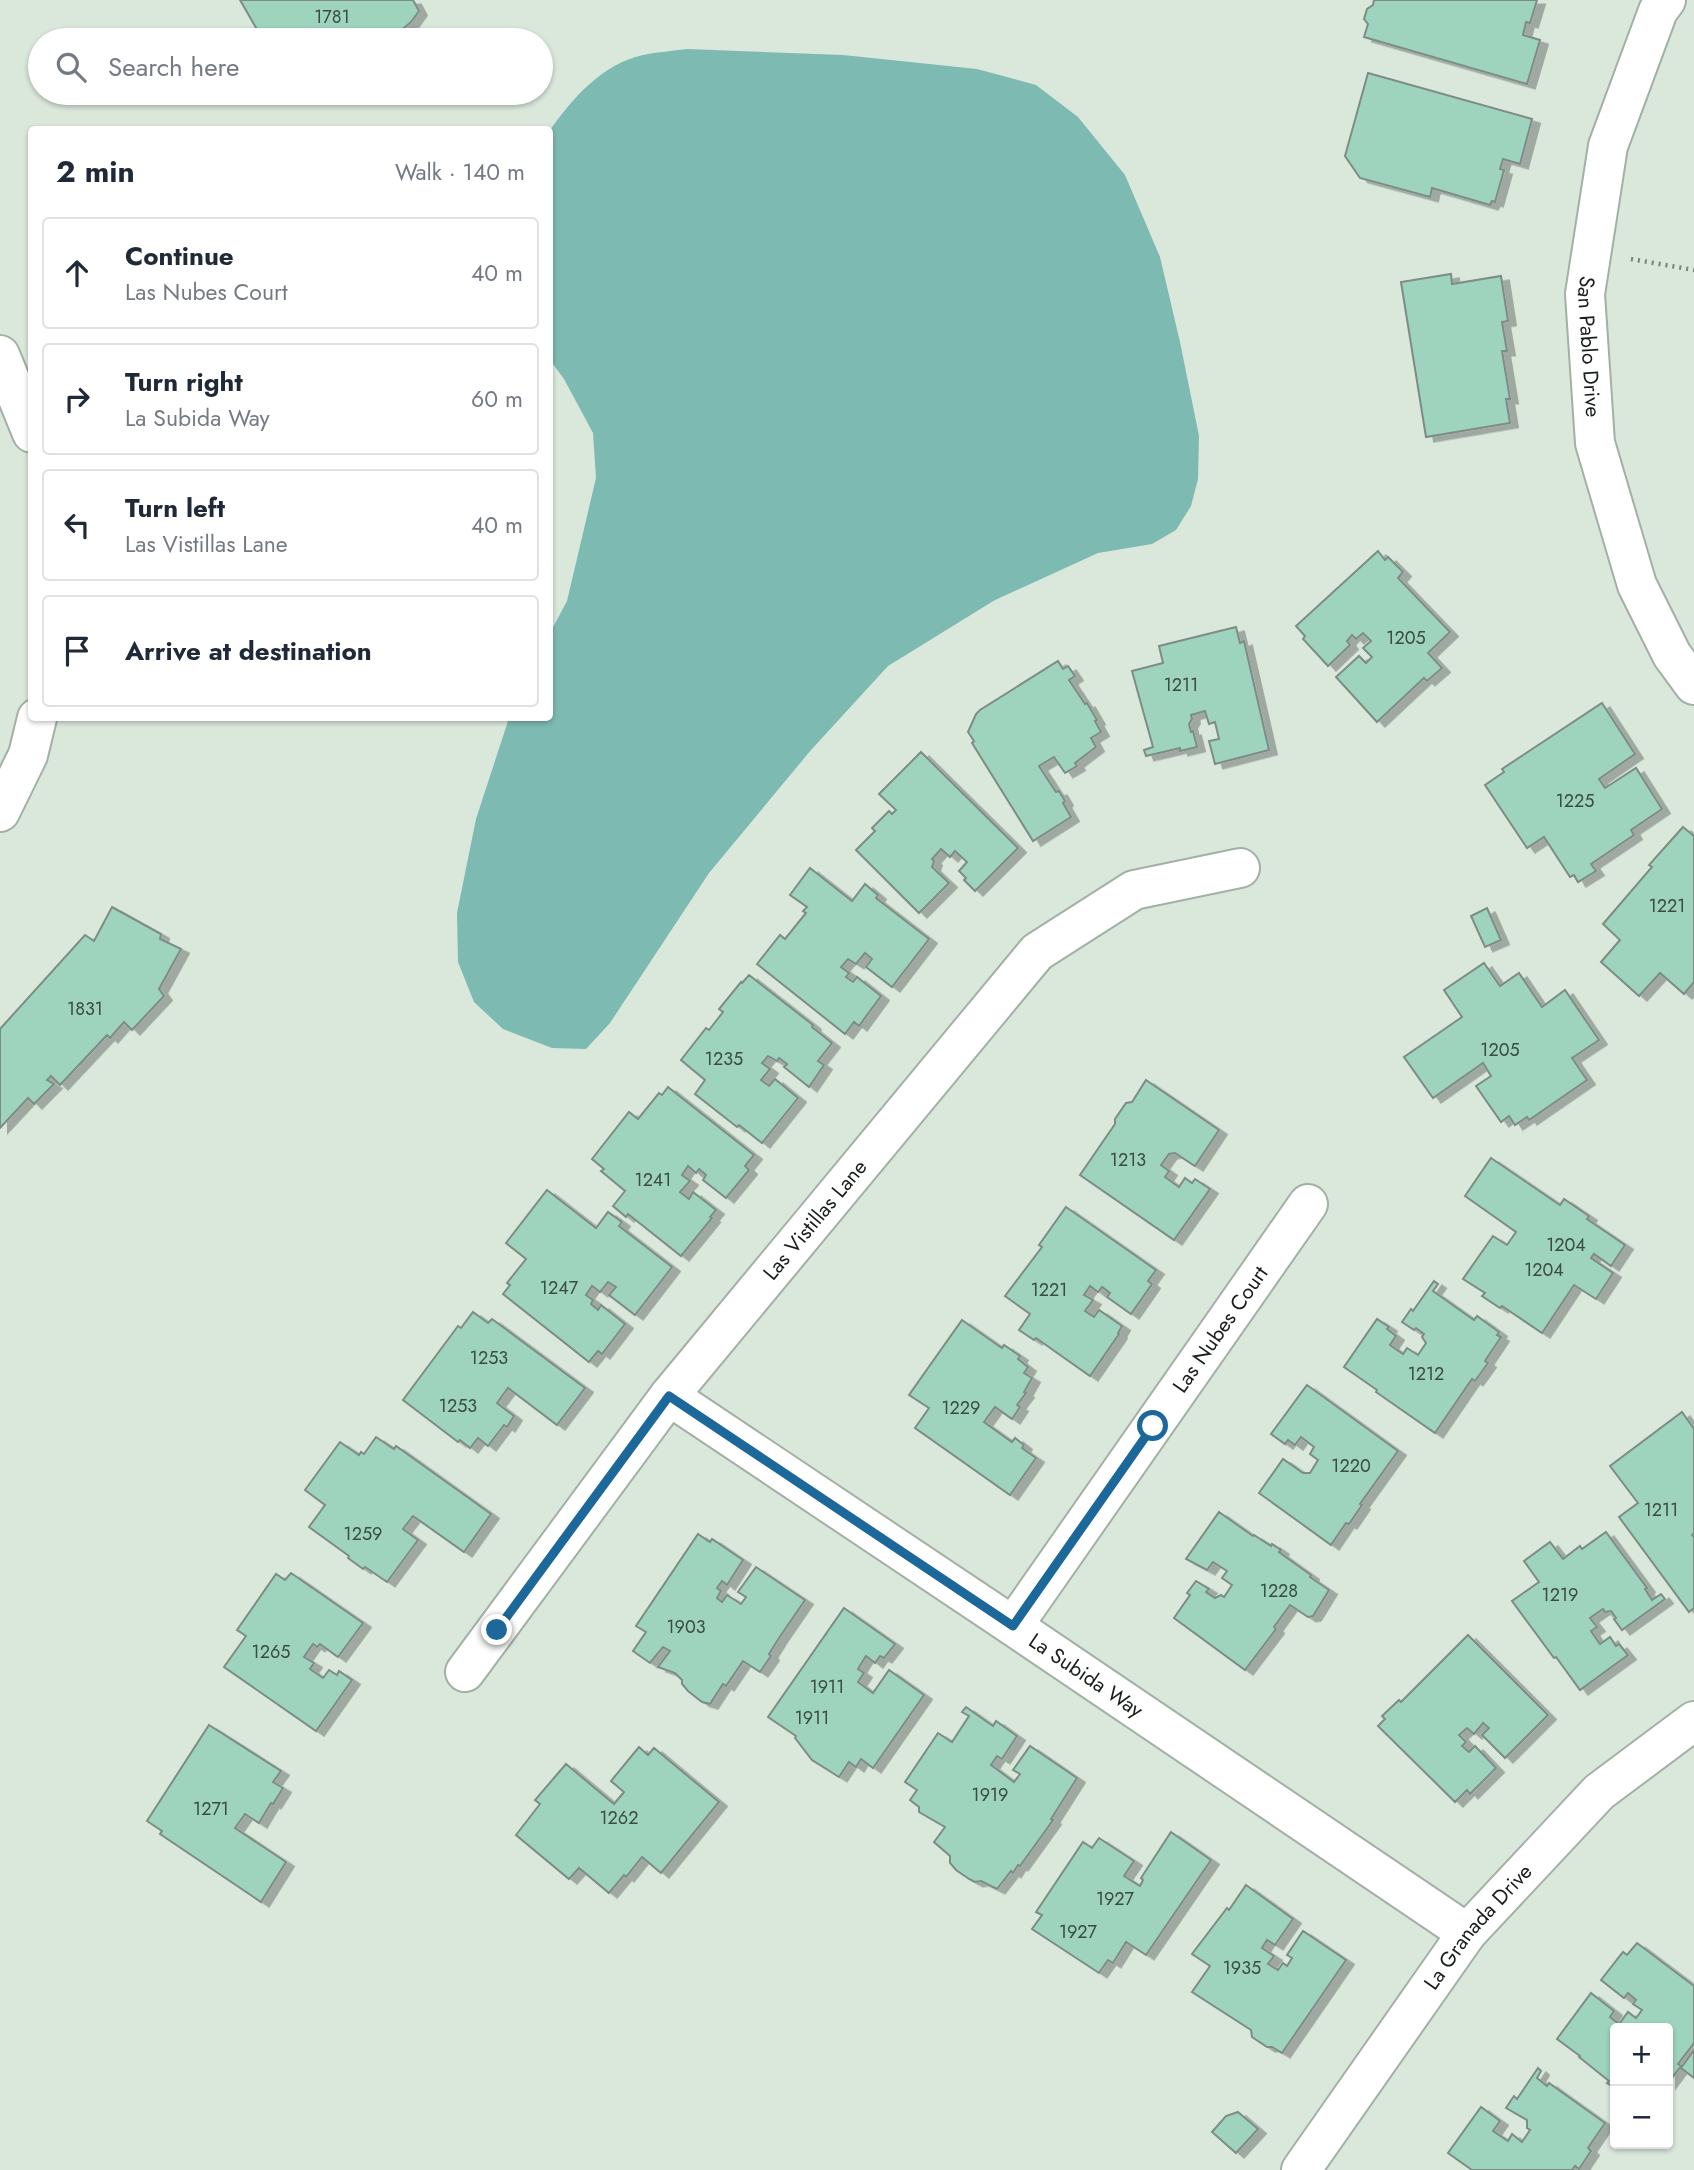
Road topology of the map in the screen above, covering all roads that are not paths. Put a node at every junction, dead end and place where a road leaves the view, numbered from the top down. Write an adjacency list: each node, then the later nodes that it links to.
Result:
1 (1666, 0): 4 (street, San Pablo Drive)
2 (0, 355): 3 (street)
3 (28, 423)
4 (1694, 685)
5 (36, 721): 6 (street)
6 (0, 812)
7 (1240, 868): 9 (street, Las Vistillas Lane)
8 (1308, 1204): 10 (street, Las Nubes Court)
9 (669, 1396): 10 (street, La Subida Way); 11 (street, Las Vistillas Lane)
10 (1013, 1626): 13 (street, La Subida Way)
11 (465, 1672)
12 (1694, 1721): 13 (street, La Granada Drive)
13 (1467, 1933): 14 (street, La Granada Drive)
14 (1301, 2170)

